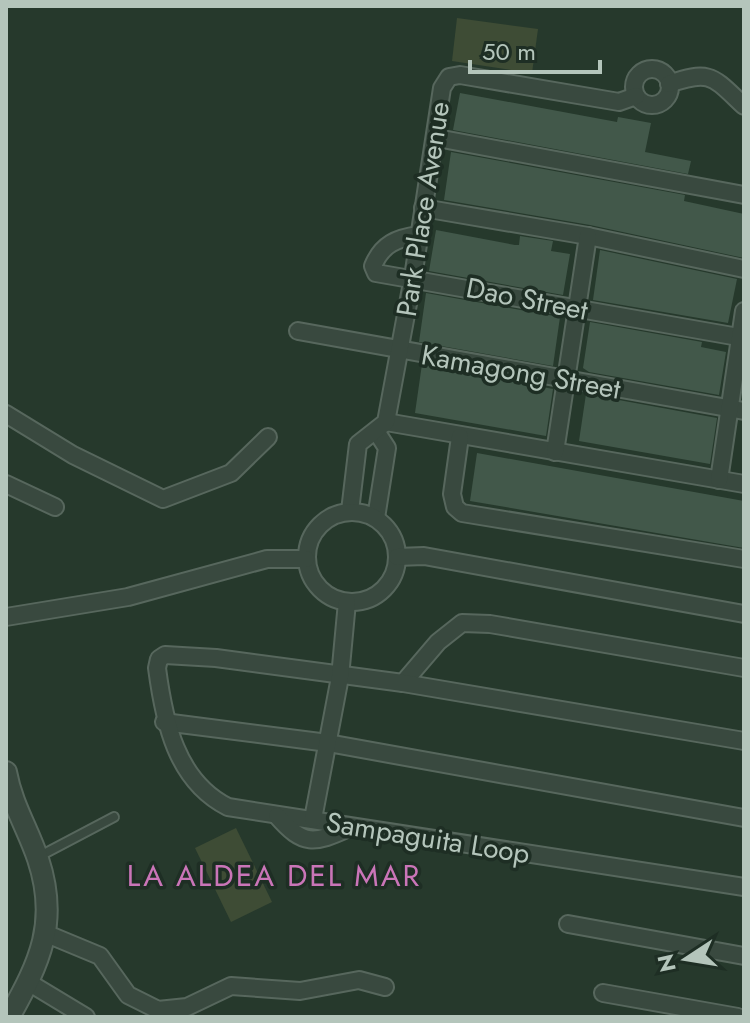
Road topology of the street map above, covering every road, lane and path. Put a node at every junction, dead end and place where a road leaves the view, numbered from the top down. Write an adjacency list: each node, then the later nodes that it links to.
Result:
1 (669, 84): 2 (street); 2 (street); 3 (street)
2 (636, 96): 4 (street, Park Place Avenue)
3 (744, 106)
4 (437, 138): 5 (street); 6 (street, Park Place Avenue)
5 (744, 195)
6 (423, 208): 7 (street, Park Place Avenue); 8 (street)
7 (419, 235): 10 (street, Park Place Avenue); 10 (street, Dao Street)
8 (588, 236): 9 (street); 11 (street)
9 (744, 269)
10 (413, 277): 11 (street, Dao Street); 15 (street, Park Place Avenue)
11 (577, 310): 14 (street, Dao Street); 16 (street)
12 (744, 311): 14 (street)
13 (298, 331): 15 (street, Kamagong Street)
14 (742, 338): 17 (street)
15 (400, 351): 16 (street, Kamagong Street); 19 (street, Park Place Avenue)
16 (566, 380): 17 (street, Kamagong Street); 22 (street)
17 (737, 410): 23 (street)
18 (6, 414): 20 (street)
19 (381, 426): 21 (street); 27 (street, Park Place Avenue); 28 (street, Park Place Avenue)
20 (268, 437)
21 (460, 437): 22 (street); 31 (street)
22 (555, 452): 23 (street)
23 (719, 480): 25 (street)
24 (6, 484): 26 (street)
25 (744, 484)
26 (55, 507)
27 (350, 511): 28 (street); 30 (street)
28 (376, 518): 29 (street)
29 (397, 557): 32 (street); 33 (street)
30 (306, 559): 32 (street); 34 (street)
31 (744, 559)
32 (347, 602): 36 (street)
33 (744, 614)
34 (6, 617)
35 (744, 668): 37 (street)
36 (340, 677): 37 (street); 38 (street, Sampaguita Loop); 40 (street)
37 (403, 683): 39 (street)
38 (164, 722): 40 (street); 42 (street, Sampaguita Loop)
39 (744, 741)
40 (328, 743): 44 (street); 45 (street)
41 (6, 772): 47 (street)
42 (277, 816): 45 (street, Sampaguita Loop); 46 (street)
43 (114, 817): 47 (lane)
44 (744, 818)
45 (313, 819): 46 (street, Sampaguita Loop)
46 (349, 828): 48 (street, Sampaguita Loop)
47 (38, 858): 50 (street)
48 (744, 887)
49 (568, 924): 51 (street)
50 (47, 934): 52 (street); 53 (street)
51 (744, 956)
52 (28, 982): 55 (street); 56 (street)
53 (385, 987)
54 (603, 993): 57 (street)
55 (9, 1017)
56 (86, 1017)
57 (738, 1017)

